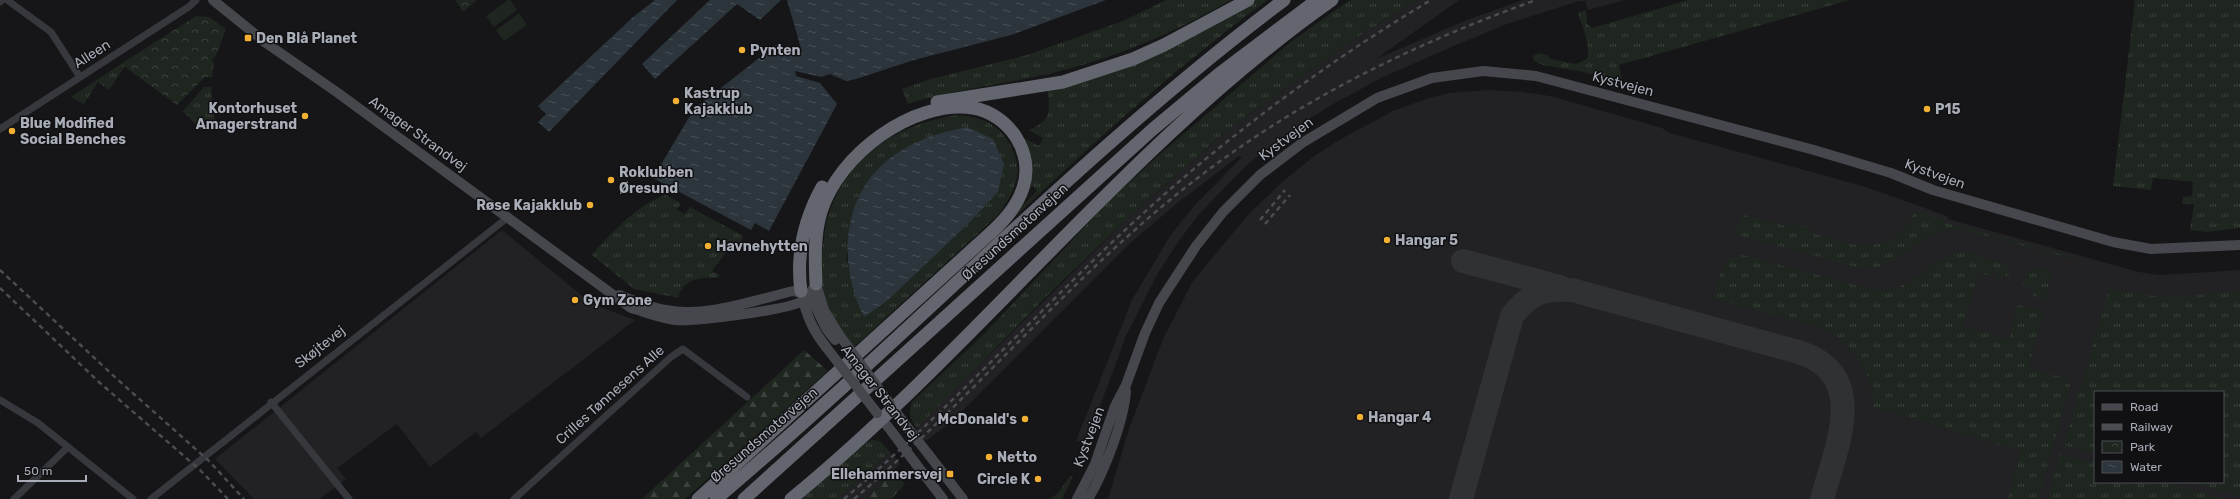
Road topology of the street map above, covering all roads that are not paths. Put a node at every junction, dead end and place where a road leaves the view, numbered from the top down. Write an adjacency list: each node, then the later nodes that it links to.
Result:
1 (8, 0): 8 (street)
2 (196, 0): 8 (street, Alleen)
3 (213, 0): 10 (street, Amager Strandvej)
4 (1248, 0): 12 (highway)
5 (1284, 0): 26 (highway, Øresundsmotorvejen)
6 (1318, 0): 27 (highway, Øresundsmotorvejen)
7 (1332, 0): 17 (highway)
8 (80, 77): 9 (street, Alleen)
9 (0, 128)
10 (507, 218): 12 (street, Amager Strandvej); 16 (street, Skøjtevej)
11 (2240, 245): 13 (street, Kystvejen)
12 (807, 292): 17 (street, Amager Strandvej, bridge); 18 (street, Amager Strandvej, bridge); 25 (highway)
13 (1126, 385): 31 (street, Kystvejen); 32 (street, Kystvejen)
14 (746, 397): 24 (street, Crilles Tønnesens Alle)
15 (1, 401): 19 (street)
16 (272, 402): 22 (street, Skøjtevej); 23 (street)
17 (892, 406): 18 (highway); 30 (street, Amager Strandvej, bridge)
18 (880, 416): 28 (highway); 29 (street, Amager Strandvej, bridge)
19 (68, 447): 20 (street); 21 (street)
20 (14, 499)
21 (133, 499)
22 (151, 499)
23 (349, 499)
24 (514, 499)
25 (698, 499)
26 (716, 499)
27 (744, 499)
28 (791, 499)
29 (943, 499)
30 (963, 499)
31 (1077, 499)
32 (1088, 499)

